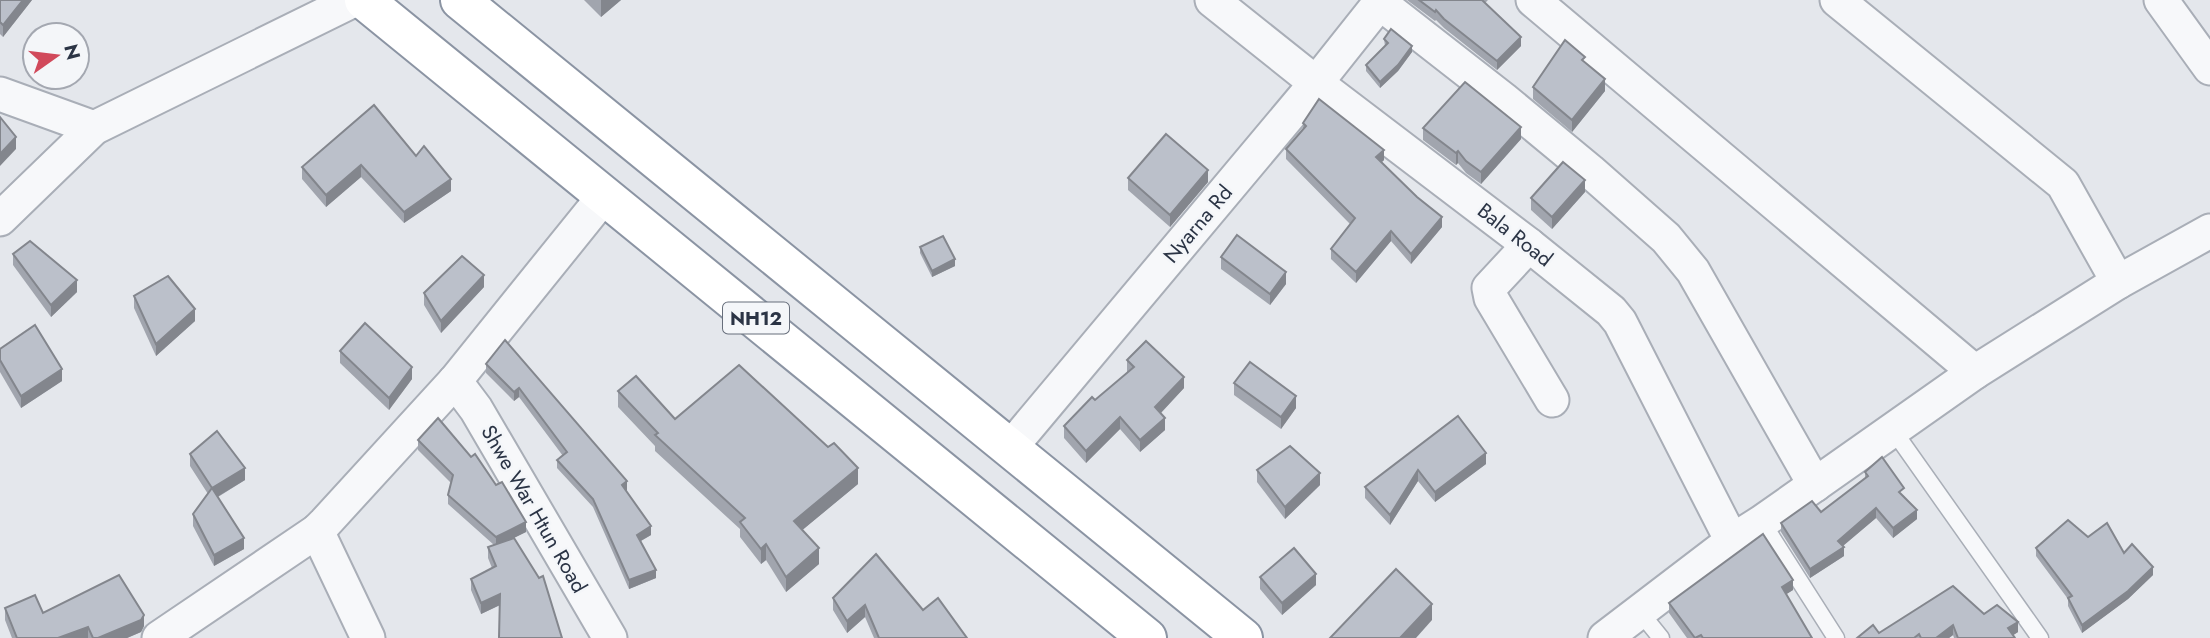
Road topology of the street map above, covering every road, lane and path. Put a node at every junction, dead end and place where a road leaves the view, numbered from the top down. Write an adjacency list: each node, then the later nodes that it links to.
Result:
1 (354, 0): 13 (street)
2 (364, 0): 14 (highway, NH12)
3 (460, 0): 12 (highway, NH12)
4 (1212, 0): 10 (street, Bala Road)
5 (1533, 0): 21 (street)
6 (1837, 0): 19 (street)
7 (2161, 0): 9 (street)
8 (1381, 1): 10 (street, Nyarna Rd); 27 (street)
9 (2210, 68)
10 (1316, 83): 18 (street, Bala Road); 26 (street, Nyarna Rd)
11 (0, 94): 13 (street)
12 (603, 118): 14 (highway); 20 (highway, NH12)
13 (94, 128): 16 (street)
14 (565, 163): 15 (highway, NH12)
15 (605, 195): 22 (street); 23 (highway, NH12)
16 (0, 219)
17 (2210, 231): 19 (street)
18 (1529, 245): 24 (street); 30 (street, Bala Road)
19 (2118, 282): 21 (street)
20 (870, 335): 23 (highway); 26 (highway, NH12)
21 (1975, 372): 25 (street)
22 (455, 381): 29 (street); 36 (street, Shwe War Htun Road)
23 (833, 381): 32 (highway, NH12)
24 (1552, 400)
25 (1893, 430): 27 (street); 42 (lane)
26 (1011, 447): 31 (highway, NH12)
27 (1815, 485): 28 (street)
28 (1762, 522): 30 (street); 41 (lane)
29 (317, 531): 34 (street); 35 (street)
30 (1732, 541): 33 (street)
31 (1149, 561): 32 (highway); 38 (highway, NH12)
32 (1107, 605): 37 (highway, NH12)
33 (1640, 612): 39 (street); 40 (lane)
34 (159, 638)
35 (368, 638)
36 (610, 638)
37 (1147, 638)
38 (1242, 638)
39 (1605, 638)
40 (1661, 638)
41 (1836, 638)
42 (2040, 638)

